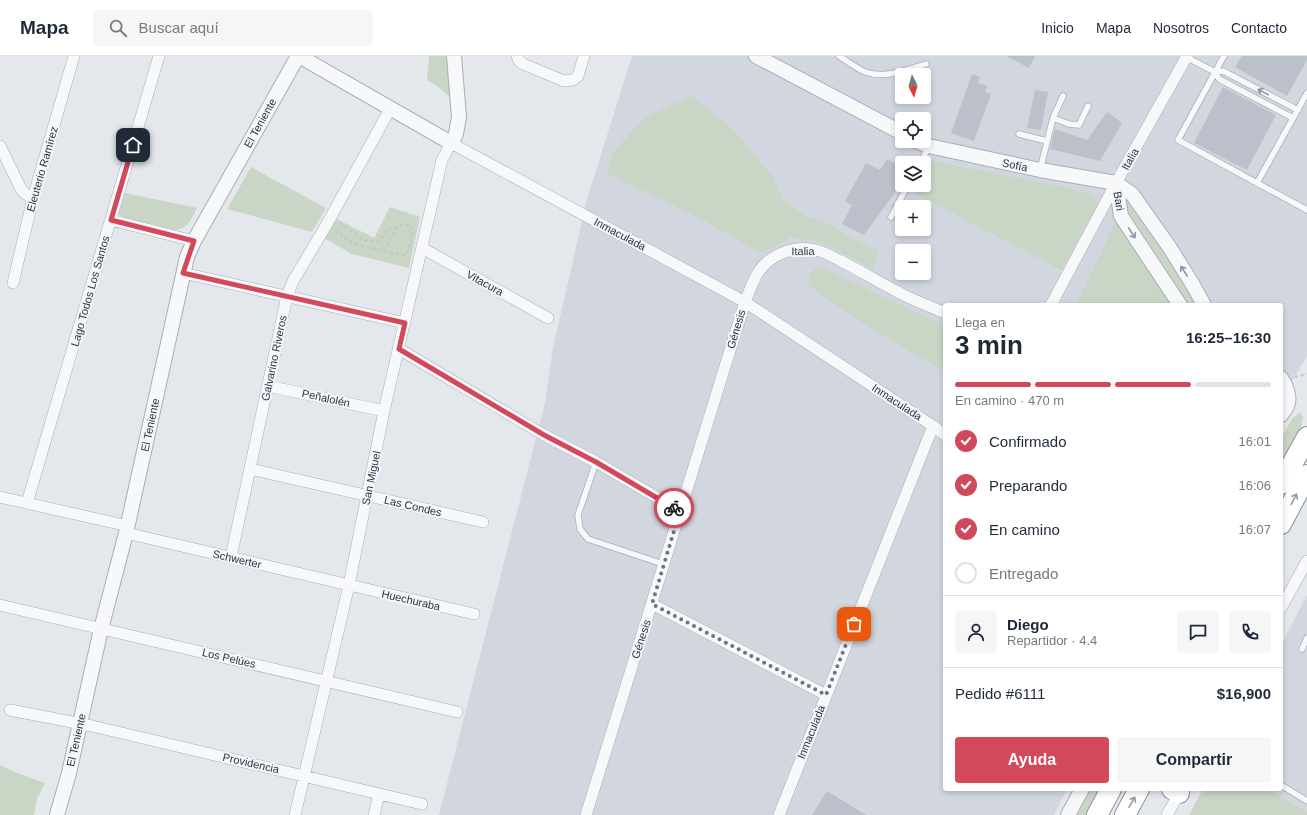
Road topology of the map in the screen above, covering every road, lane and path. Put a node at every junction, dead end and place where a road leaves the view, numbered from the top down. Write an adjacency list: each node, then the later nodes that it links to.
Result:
1 (74, 56): 30 (street, Eleuterio Ramírez)
2 (159, 56): 33 (street, Lago Todos Los Santos)
3 (298, 56): 16 (street, Inmaculada); 36 (street, El Teniente)
4 (454, 56): 23 (street)
5 (517, 56): 6 (street)
6 (584, 56)
7 (756, 56): 20 (street)
8 (838, 56): 11 (lane)
9 (1186, 56): 12 (lane); 27 (street, Italia)
10 (1224, 56): 12 (lane)
11 (926, 64)
12 (1215, 72): 17 (lane, one-way to 12); 19 (lane); 28 (lane)
13 (1307, 93): 17 (lane)
14 (1064, 96): 18 (lane)
15 (1088, 106): 18 (lane)
16 (390, 109): 23 (street, Inmaculada); 34 (street, Galvarino Riveros)
17 (1298, 110): 19 (lane)
18 (1053, 118): 22 (lane)
19 (1293, 118): 28 (lane)
20 (895, 129)
21 (1019, 134): 22 (lane)
22 (1047, 141): 26 (lane)
23 (451, 143): 37 (street, San Miguel); 42 (street, Inmaculada)
24 (0, 146): 30 (street)
25 (931, 146): 26 (street, Sofía)
26 (1040, 170): 27 (street, Sofía)
27 (1116, 183): 43 (street, Italia); 44 (street, Bari, one-way to 44); 45 (street, Bari, one-way to 27)
28 (1257, 183): 31 (lane)
29 (904, 192): 32 (lane)
30 (33, 198): 40 (street, Eleuterio Ramírez)
31 (1307, 210)
32 (891, 217)
33 (111, 220): 36 (street); 63 (street, Lago Todos Los Santos)
34 (329, 220): 35 (path); 38 (path); 41 (street, Galvarino Riveros)
35 (400, 224): 38 (path); 38 (path)
36 (194, 241): 39 (street, El Teniente)
37 (422, 248): 47 (street, Vitacura); 48 (street, San Miguel)
38 (383, 250)
39 (183, 273): 41 (street); 67 (street, El Teniente)
40 (13, 283)
41 (287, 296): 48 (street); 51 (street, Galvarino Riveros)
42 (745, 302): 46 (street, Italia); 54 (street, Inmaculada); 64 (street, Génesis)
43 (1052, 303)
44 (1179, 303)
45 (1203, 303)
46 (943, 311)
47 (548, 318)
48 (405, 323): 49 (street, San Miguel)
49 (399, 349): 52 (street, San Miguel); 57 (street)
50 (1283, 382): 53 (street)
51 (268, 386): 52 (street, Peñalolén); 58 (street, Galvarino Riveros)
52 (384, 411): 61 (street, San Miguel)
53 (1283, 411)
54 (933, 426): 55 (street, Inmaculada); 80 (street, Inmaculada)
55 (943, 434)
56 (1307, 437): 60 (highway)
57 (596, 462): 64 (street); 70 (lane)
58 (250, 469): 61 (street, Las Condes); 68 (street, Galvarino Riveros)
59 (1307, 475): 65 (highway, one-way to 59)
60 (1283, 480)
61 (367, 496): 66 (street, Las Condes); 71 (street, San Miguel)
62 (0, 497): 63 (street, Schwerter)
63 (28, 503): 67 (street, Schwerter)
64 (680, 511): 70 (street, Génesis)
65 (1283, 520)
66 (483, 522)
67 (127, 529): 68 (street, Schwerter); 76 (street, El Teniente)
68 (231, 557): 71 (street, Schwerter)
69 (1307, 561): 73 (street)
70 (663, 564): 72 (street, Génesis)
71 (348, 585): 75 (street, Huechuraba); 79 (street, San Miguel)
72 (652, 604): 80 (street); 96 (street, Génesis)
73 (1283, 604)
74 (0, 605): 76 (street, Los Pelúes)
75 (474, 614)
76 (101, 629): 79 (street, Los Pelúes); 83 (street, El Teniente)
77 (1307, 638): 78 (lane)
78 (1302, 649)
79 (326, 681): 82 (street, Los Pelúes); 84 (street, San Miguel)
80 (826, 695): 97 (street, Inmaculada)
81 (10, 710): 83 (street, Providencia)
82 (458, 712)
83 (80, 724): 84 (street, Providencia); 93 (street, El Teniente)
84 (304, 776): 90 (street, Providencia); 94 (street, San Miguel)
85 (1283, 786): 91 (lane)
86 (1079, 791): 98 (street)
87 (1110, 791): 99 (highway)
88 (1138, 791): 100 (highway, one-way to 88)
89 (1178, 791): 101 (street)
90 (379, 794): 92 (street, Providencia); 95 (street)
91 (1307, 801)
92 (422, 804)
93 (57, 815)
94 (295, 815)
95 (374, 815)
96 (586, 815)
97 (778, 815)
98 (1068, 815)
99 (1097, 815)
100 (1125, 815)
101 (1167, 815)

